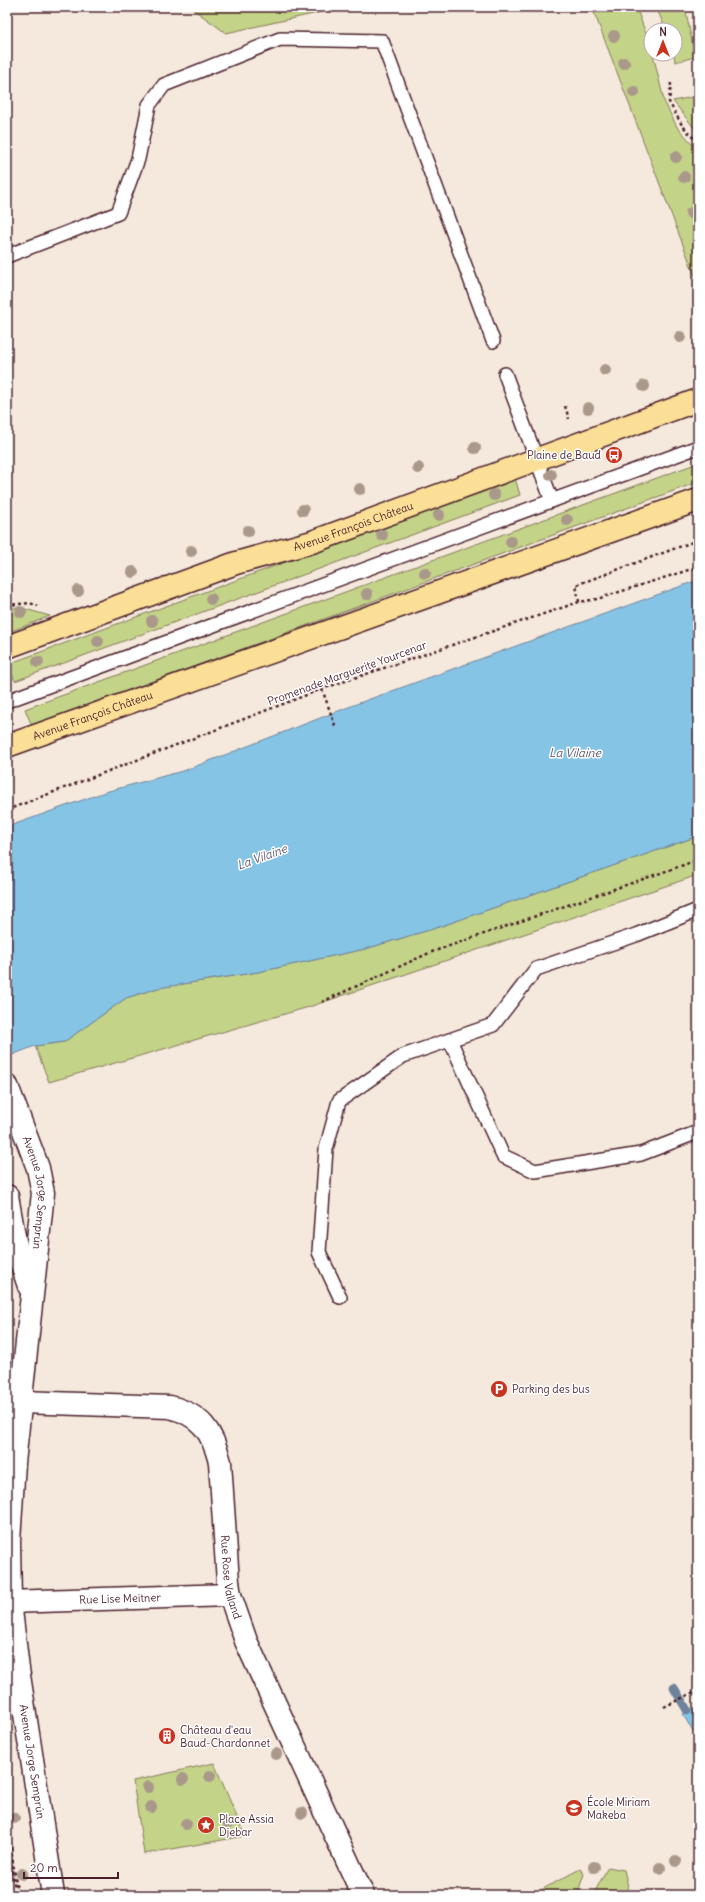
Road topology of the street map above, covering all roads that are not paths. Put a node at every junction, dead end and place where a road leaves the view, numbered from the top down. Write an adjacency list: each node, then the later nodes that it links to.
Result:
1 (7, 256): 2 (lane)
2 (493, 341)
3 (505, 374): 6 (lane)
4 (698, 400): 6 (main road, Avenue François Château)
5 (698, 447): 8 (lane)
6 (537, 460): 8 (lane); 9 (main road, Avenue François Château)
7 (698, 500): 11 (main road, Avenue François Château)
8 (552, 501): 10 (lane)
9 (7, 648)
10 (7, 701)
11 (7, 746)
12 (698, 910): 13 (lane)
13 (450, 1040): 15 (lane); 18 (lane)
14 (9, 1091): 17 (street, Avenue Jorge Semprún)
15 (698, 1132)
16 (7, 1196): 17 (street, Avenue Jorge Semprún)
17 (32, 1293): 19 (street, Avenue Jorge Semprún)
18 (340, 1297)
19 (20, 1402): 20 (street, Rue Rose Valland); 21 (street, Avenue Jorge Semprún)
20 (230, 1595): 21 (street, Rue Lise Meitner); 23 (street, Rue Rose Valland)
21 (8, 1602): 22 (street, Avenue Jorge Semprún)
22 (53, 1895)
23 (363, 1895)

